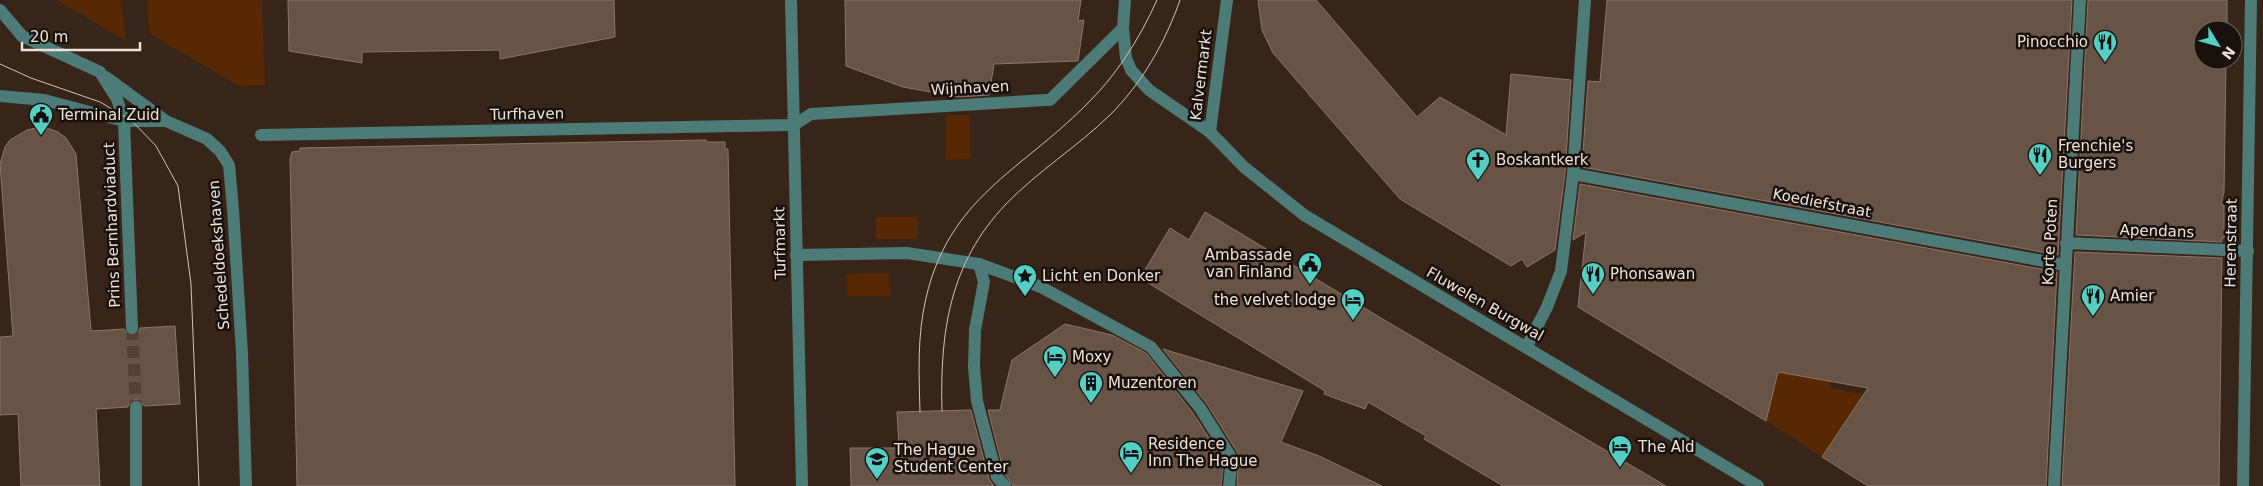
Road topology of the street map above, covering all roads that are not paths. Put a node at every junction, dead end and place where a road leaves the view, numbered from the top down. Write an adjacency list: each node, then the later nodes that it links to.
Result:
1 (791, 0): 13 (street, Turfmarkt)
2 (1125, 0): 8 (street, Kalvermarkt)
3 (1227, 0): 14 (street, Kalvermarkt)
4 (1585, 0): 16 (street)
5 (2080, 0): 17 (street, Korte Poten)
6 (2251, 0): 18 (street, Herenstraat)
7 (0, 10): 9 (street)
8 (1123, 28): 13 (street, Wijnhaven); 14 (street, Kalvermarkt)
9 (100, 72): 11 (street, Prins Bernhardviaduct); 12 (street)
10 (0, 96): 11 (street, Schedeldoekshaven)
11 (124, 121): 12 (street, Schedeldoekshaven); 22 (street, Prins Bernhardviaduct)
12 (166, 121): 26 (street, Schedeldoekshaven)
13 (794, 125): 15 (street, Turfhaven); 19 (street, Turfmarkt)
14 (1210, 132): 23 (street, Fluwelen Burgwal)
15 (260, 135)
16 (1573, 174): 21 (street, Koediefstraat); 23 (street)
17 (2066, 243): 18 (street, Apendans); 21 (street, Korte Poten)
18 (2248, 251): 32 (street, Herenstraat)
19 (796, 255): 20 (street); 27 (street, Turfmarkt)
20 (979, 264): 28 (street); 29 (street)
21 (2065, 265): 31 (street, Korte Poten)
22 (132, 328)
23 (1527, 346): 30 (street, Fluwelen Burgwal)
24 (136, 407): 25 (street)
25 (136, 486)
26 (246, 486)
27 (802, 486)
28 (1005, 486)
29 (1230, 486)
30 (1758, 486)
31 (2054, 486)
32 (2243, 486)

